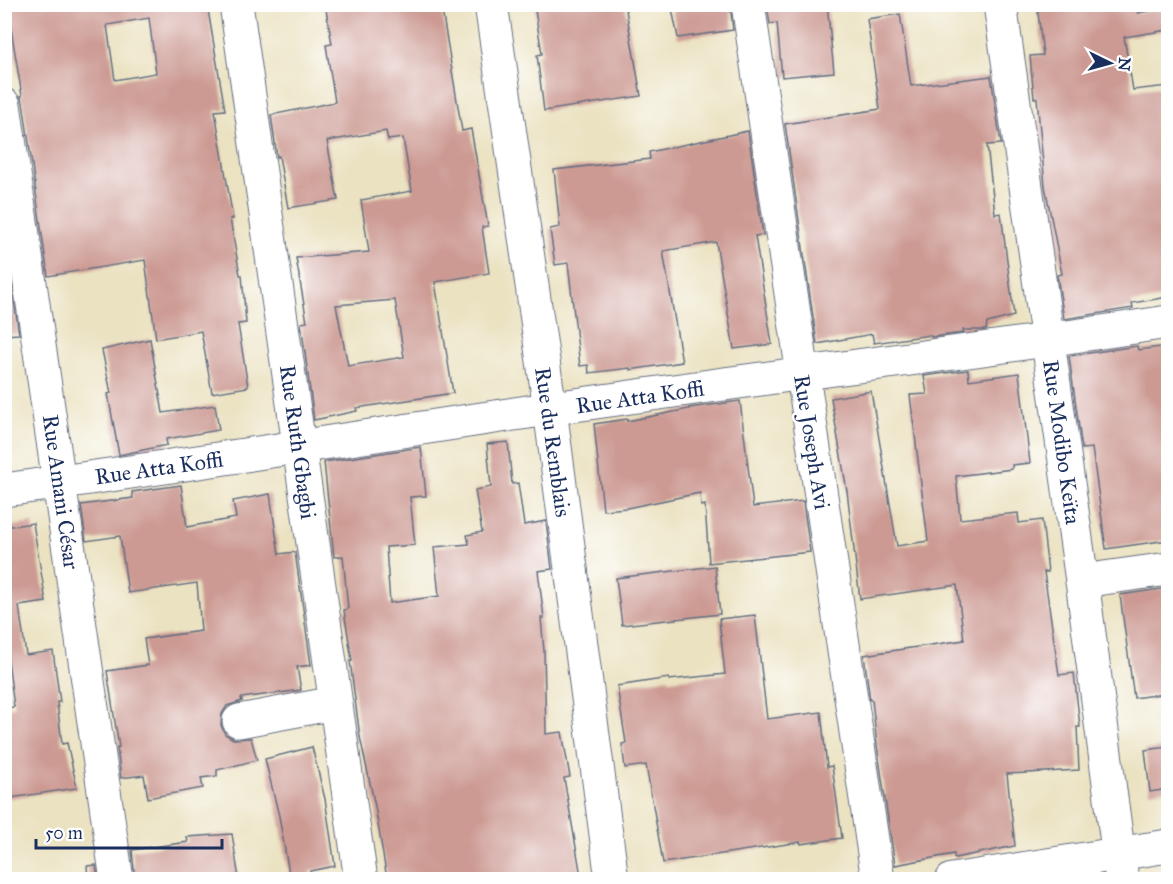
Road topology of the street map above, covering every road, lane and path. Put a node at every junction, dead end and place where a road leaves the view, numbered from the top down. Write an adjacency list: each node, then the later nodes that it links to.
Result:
1 (236, 4): 10 (street, Rue Ruth Gbagbi)
2 (491, 4): 9 (street, Rue du Remblais)
3 (748, 4): 8 (street, Rue Joseph Avi)
4 (1000, 4): 7 (street, Rue Modibo Keïta)
5 (4, 105): 11 (street, Rue Amani César)
6 (1168, 322): 7 (street, Rue Atta Koffi)
7 (1047, 341): 8 (street, Rue Atta Koffi); 14 (street, Rue Modibo Keïta)
8 (802, 375): 9 (street, Rue Atta Koffi); 22 (street, Rue Joseph Avi)
9 (550, 409): 10 (street, Rue Atta Koffi); 21 (street, Rue du Remblais)
10 (299, 448): 11 (street, Rue Atta Koffi); 15 (street, Rue Ruth Gbagbi)
11 (59, 483): 12 (street, Rue Atta Koffi); 19 (street, Rue Amani César)
12 (4, 490)
13 (1168, 569): 14 (street)
14 (1082, 581): 18 (street, Rue Modibo Keïta)
15 (335, 703): 16 (street); 20 (street, Rue Ruth Gbagbi)
16 (238, 722)
17 (1168, 846): 18 (street)
18 (1120, 867): 23 (street)
19 (117, 879)
20 (360, 879)
21 (612, 879)
22 (878, 879)
23 (952, 879)

